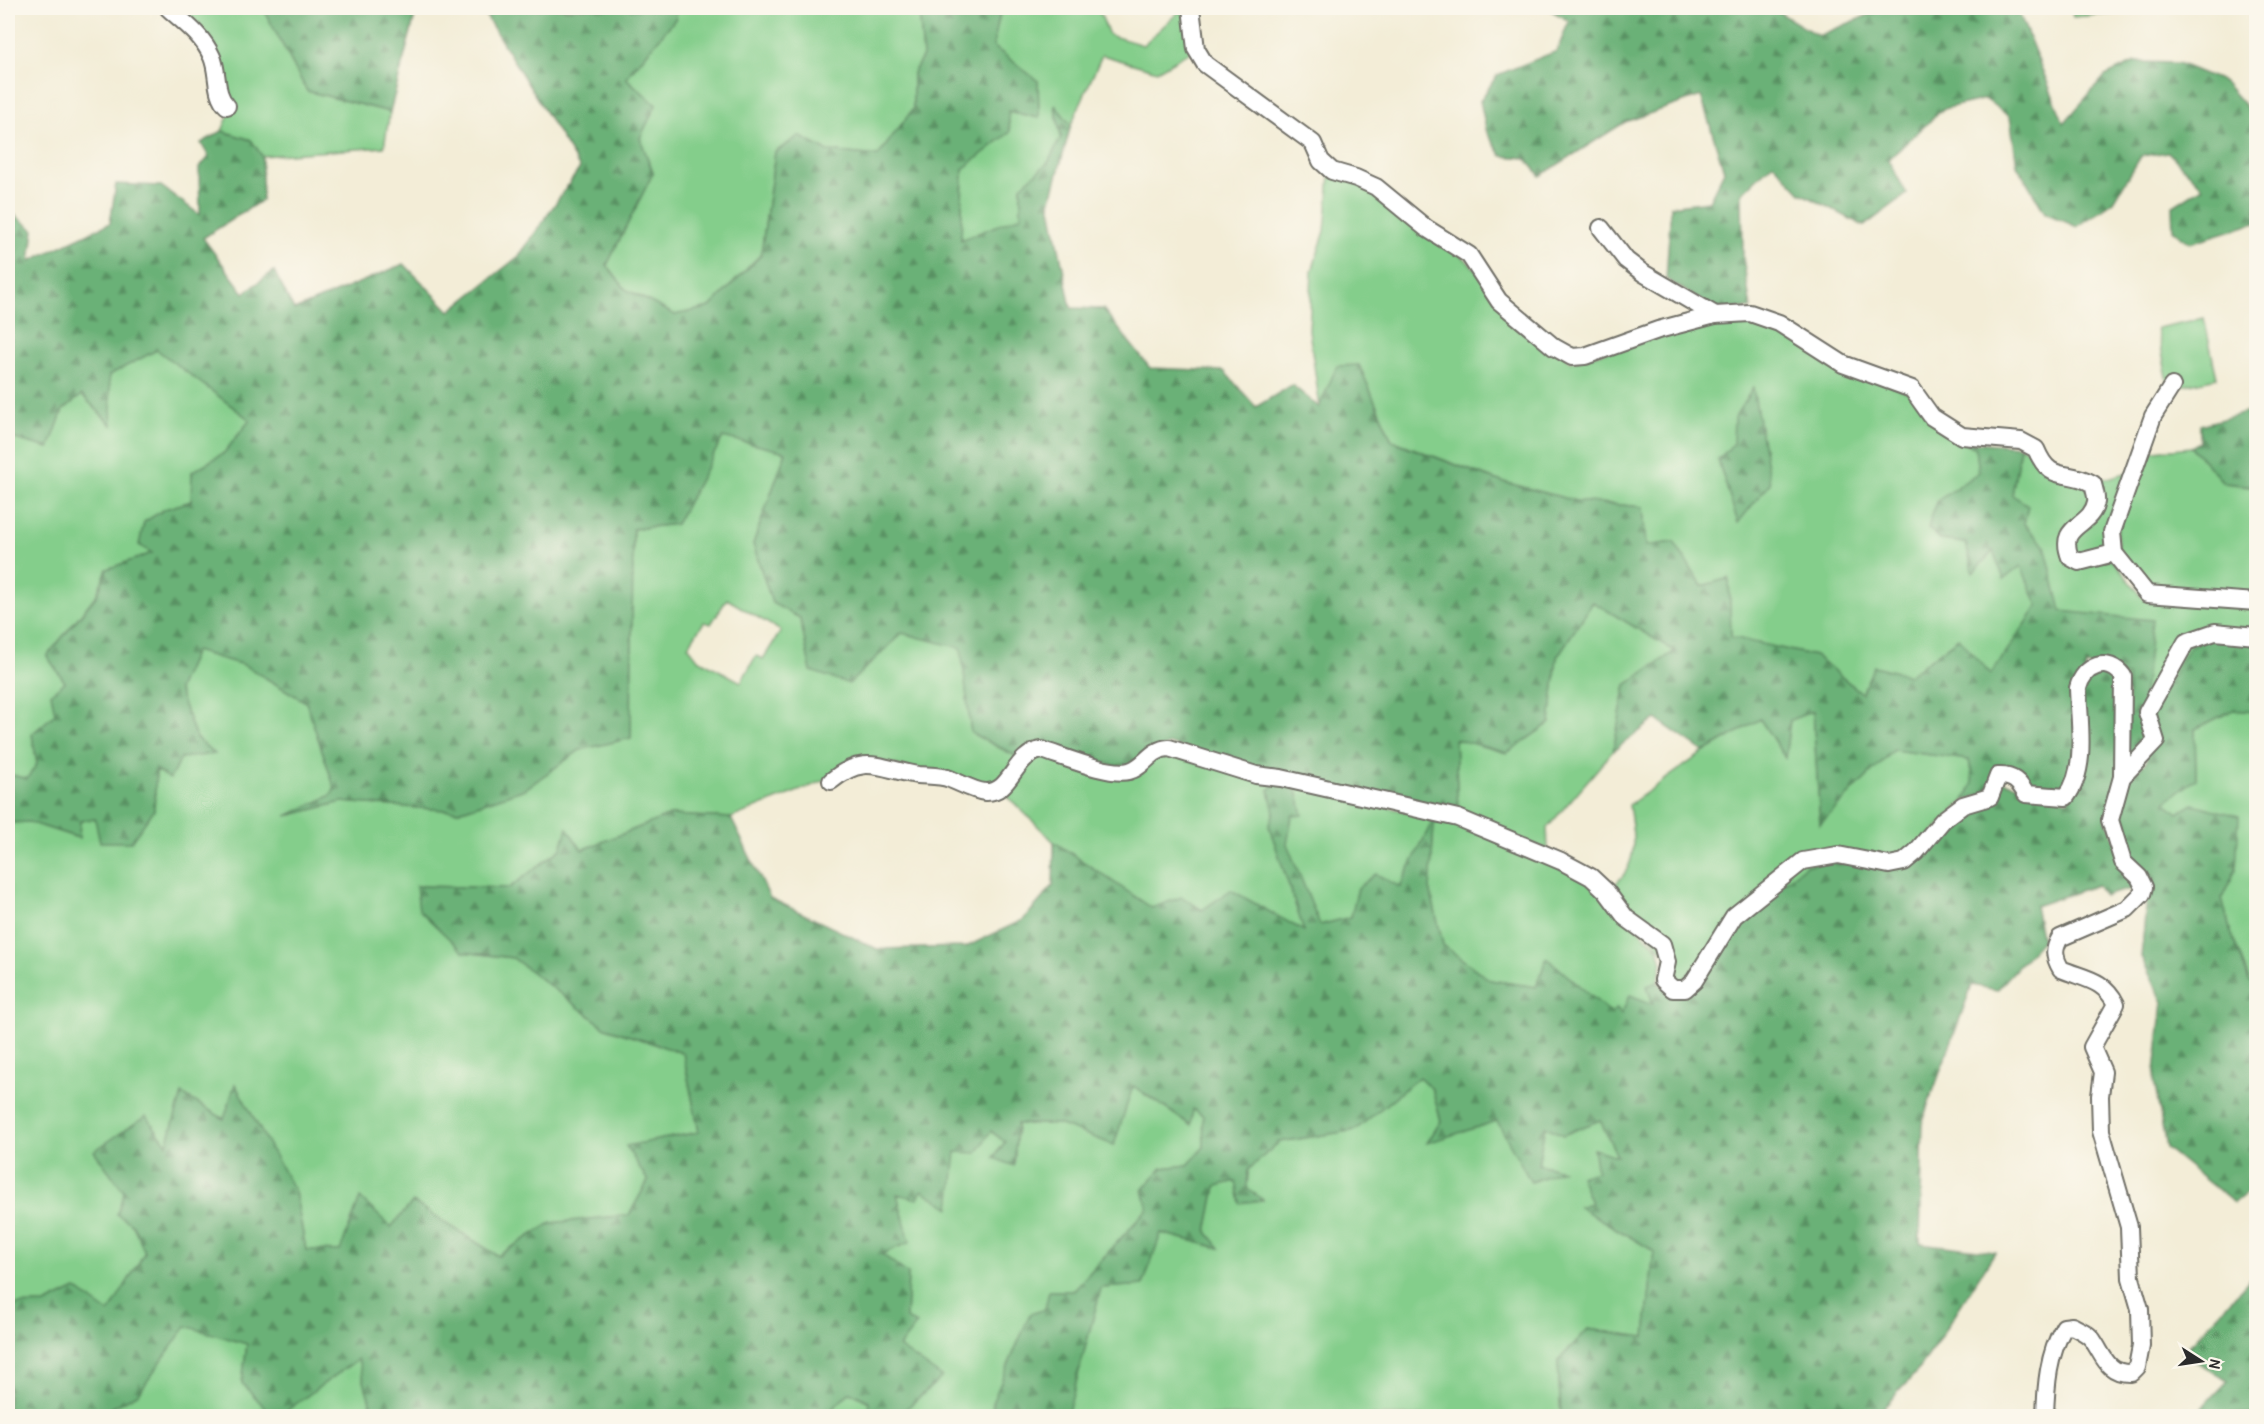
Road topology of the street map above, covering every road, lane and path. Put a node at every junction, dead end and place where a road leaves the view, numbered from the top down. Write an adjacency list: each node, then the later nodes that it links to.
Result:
1 (168, 8): 3 (street)
2 (1191, 8): 5 (street)
3 (227, 106)
4 (1601, 228): 5 (street)
5 (1714, 315): 7 (street)
6 (2172, 386): 7 (street)
7 (2114, 553): 8 (street)
8 (2256, 602)
9 (2256, 636): 10 (street)
10 (2122, 777): 11 (street); 12 (street)
11 (831, 781)
12 (2045, 1416)

